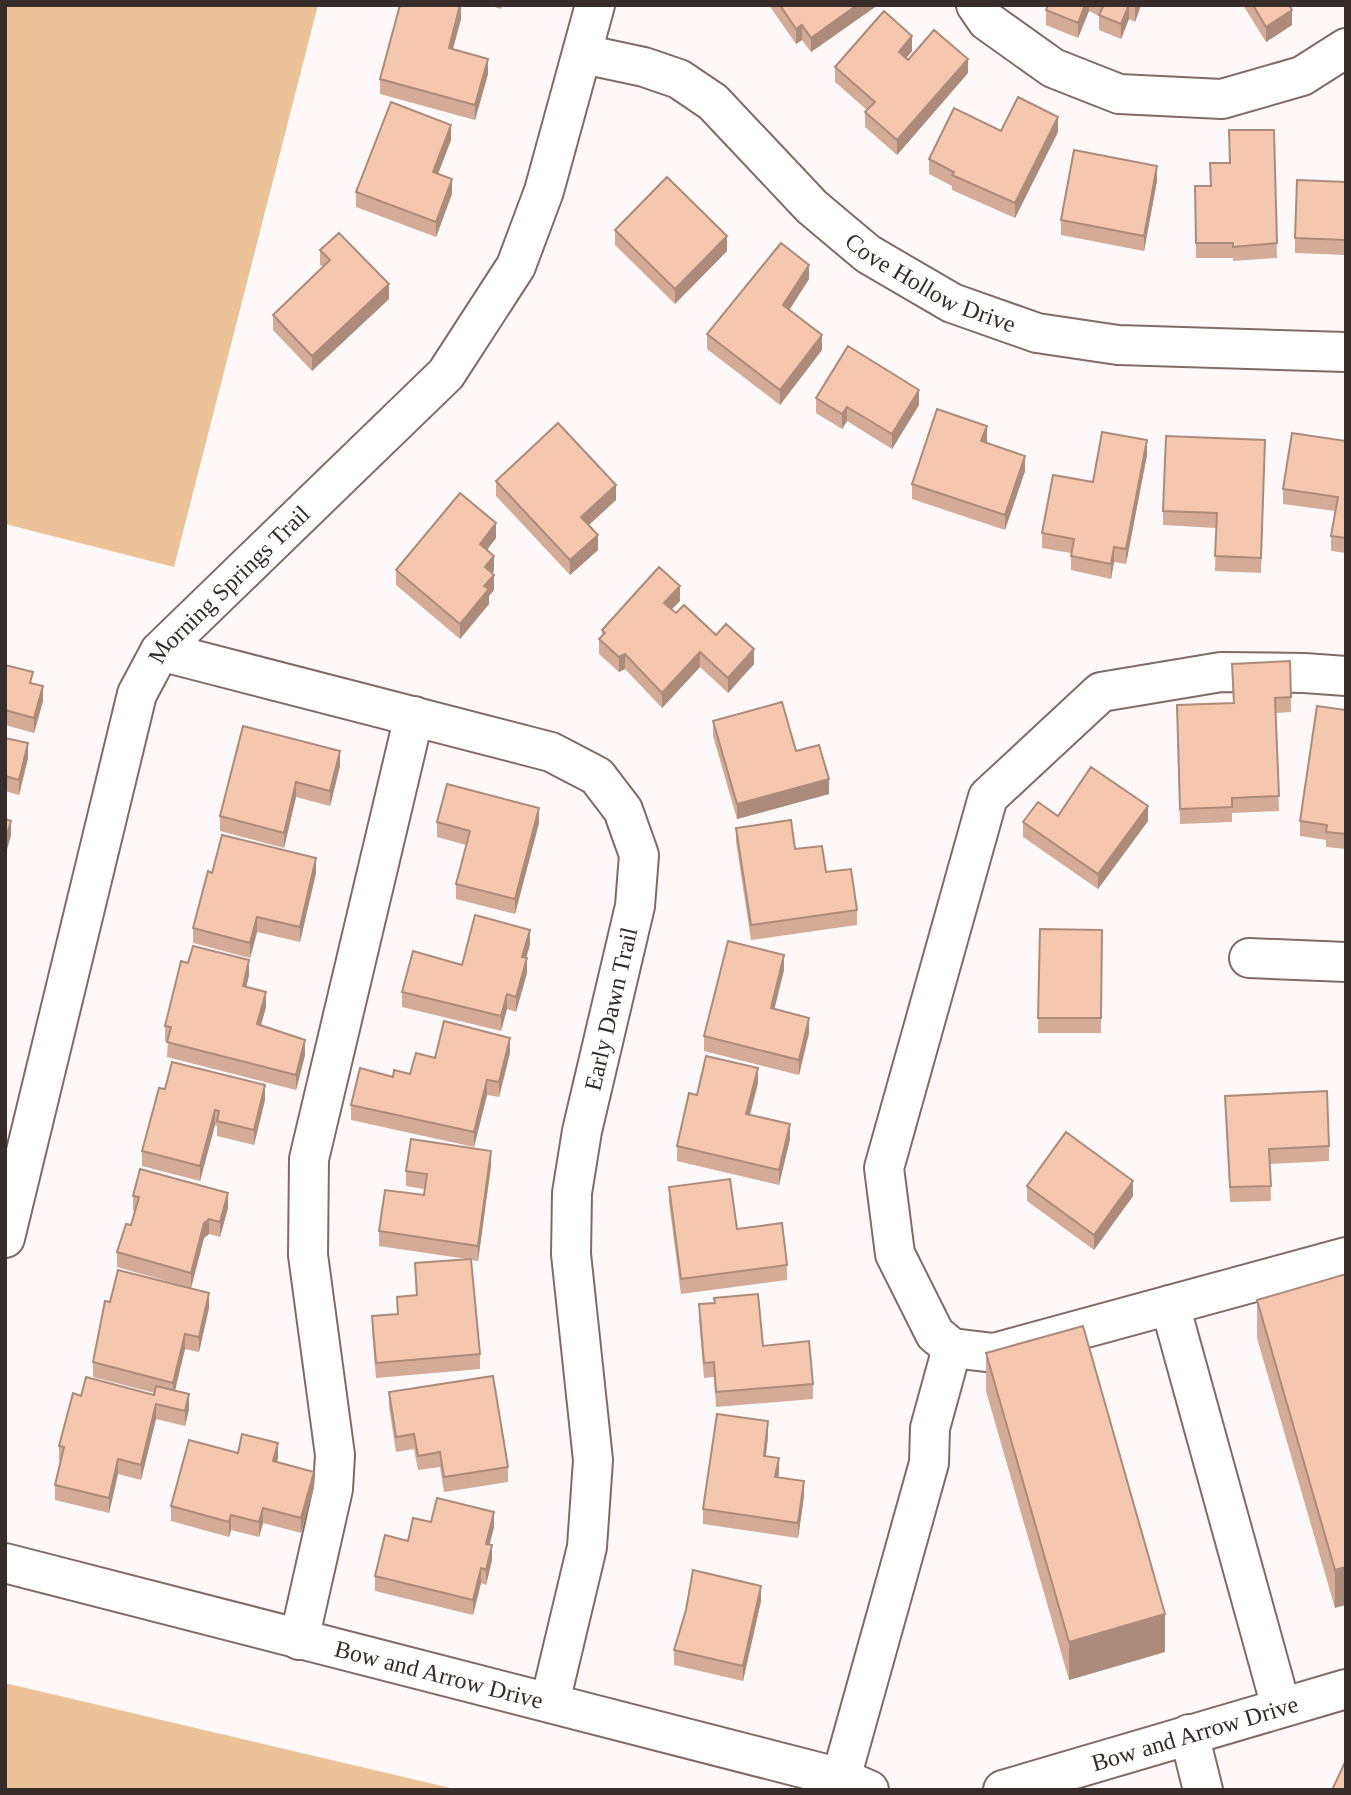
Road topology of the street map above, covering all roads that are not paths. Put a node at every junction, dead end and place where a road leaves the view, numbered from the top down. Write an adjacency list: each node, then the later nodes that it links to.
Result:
1 (595, 5): 4 (street, Morning Springs Trail)
2 (976, 5): 3 (street)
3 (1346, 48)
4 (583, 54): 5 (street, Cove Hollow Drive); 6 (street, Morning Springs Trail)
5 (1346, 352)
6 (160, 651): 8 (street, Early Dawn Trail); 11 (street, Morning Springs Trail)
7 (1346, 676): 14 (street)
8 (414, 716): 16 (street); 18 (street, Early Dawn Trail)
9 (1250, 958): 10 (street)
10 (1346, 962)
11 (5, 1238)
12 (1346, 1257): 13 (street)
13 (1170, 1305): 14 (street); 19 (street)
14 (953, 1348): 21 (street)
15 (5, 1563): 16 (street, Bow and Arrow Drive)
16 (299, 1640): 18 (street, Bow and Arrow Drive)
17 (1346, 1689): 19 (street, Bow and Arrow Drive)
18 (550, 1702): 21 (street, Bow and Arrow Drive)
19 (1281, 1707): 20 (street, Bow and Arrow Drive)
20 (1189, 1734): 22 (street, Bow and Arrow Drive); 23 (street)
21 (855, 1784)
22 (1003, 1790)
23 (1203, 1790)

